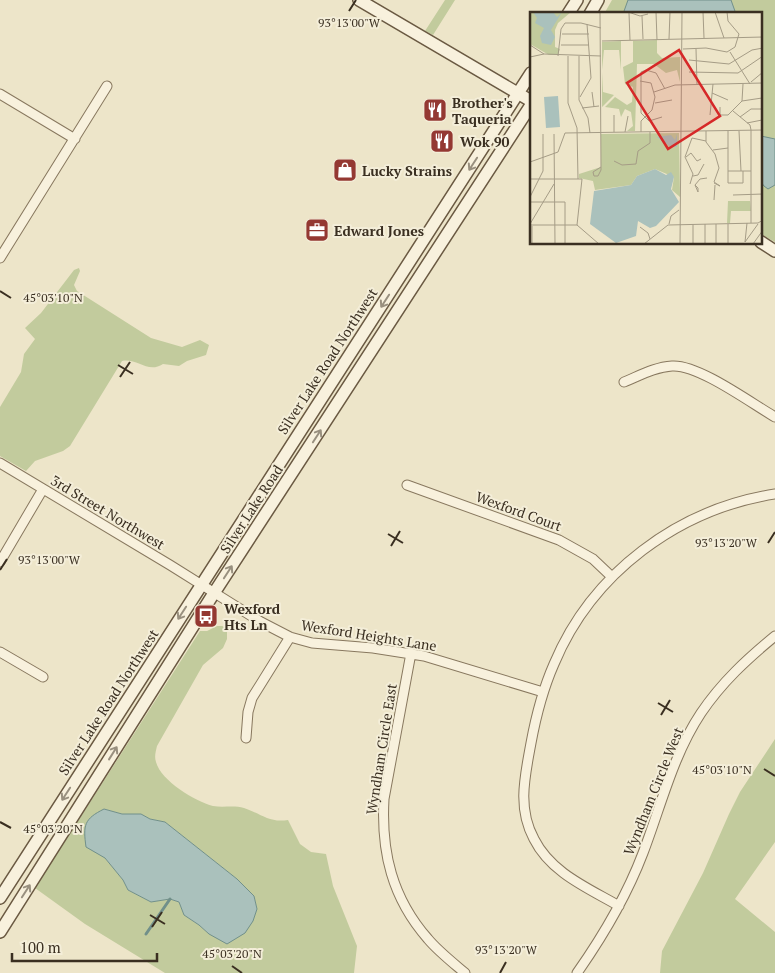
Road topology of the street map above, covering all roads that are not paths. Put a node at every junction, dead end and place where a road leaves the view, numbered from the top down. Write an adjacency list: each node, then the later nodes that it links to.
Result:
1 (360, 0): 9 (main road)
2 (577, 0): 4 (main road)
3 (598, 0): 5 (main road)
4 (569, 12)
5 (591, 12)
6 (530, 75): 9 (main road, Silver Lake Road Northwest)
7 (107, 86): 12 (street)
8 (0, 94): 12 (street)
9 (518, 94): 10 (main road); 24 (main road, Silver Lake Road Northwest, one-way to 24)
10 (530, 102)
11 (530, 105): 25 (main road, Silver Lake Road, one-way to 11)
12 (75, 139): 15 (street)
13 (762, 243): 14 (main road)
14 (775, 251)
15 (0, 258)
16 (624, 382): 17 (street)
17 (775, 417)
18 (0, 463): 20 (street, 3rd Street Northwest)
19 (408, 486): 23 (street, Wexford Court)
20 (44, 489): 22 (street); 24 (street, 3rd Street Northwest)
21 (775, 494): 23 (street)
22 (0, 562)
23 (612, 577): 31 (street)
24 (201, 584): 25 (street, Wexford Heights Lane); 33 (main road, Silver Lake Road Northwest, one-way to 33)
25 (214, 593): 27 (street, Wexford Heights Lane); 35 (main road, Silver Lake Road, one-way to 25)
26 (775, 636): 34 (street, Wyndham Circle West)
27 (290, 637): 29 (street, Wexford Heights Lane); 32 (street)
28 (0, 652): 30 (street)
29 (411, 653): 31 (street, Wexford Heights Lane); 36 (street, Wyndham Circle East)
30 (43, 677)
31 (543, 692): 34 (street)
32 (246, 738)
33 (0, 898)
34 (619, 906): 37 (street, Wyndham Circle West)
35 (0, 932)
36 (465, 973)
37 (577, 973)

